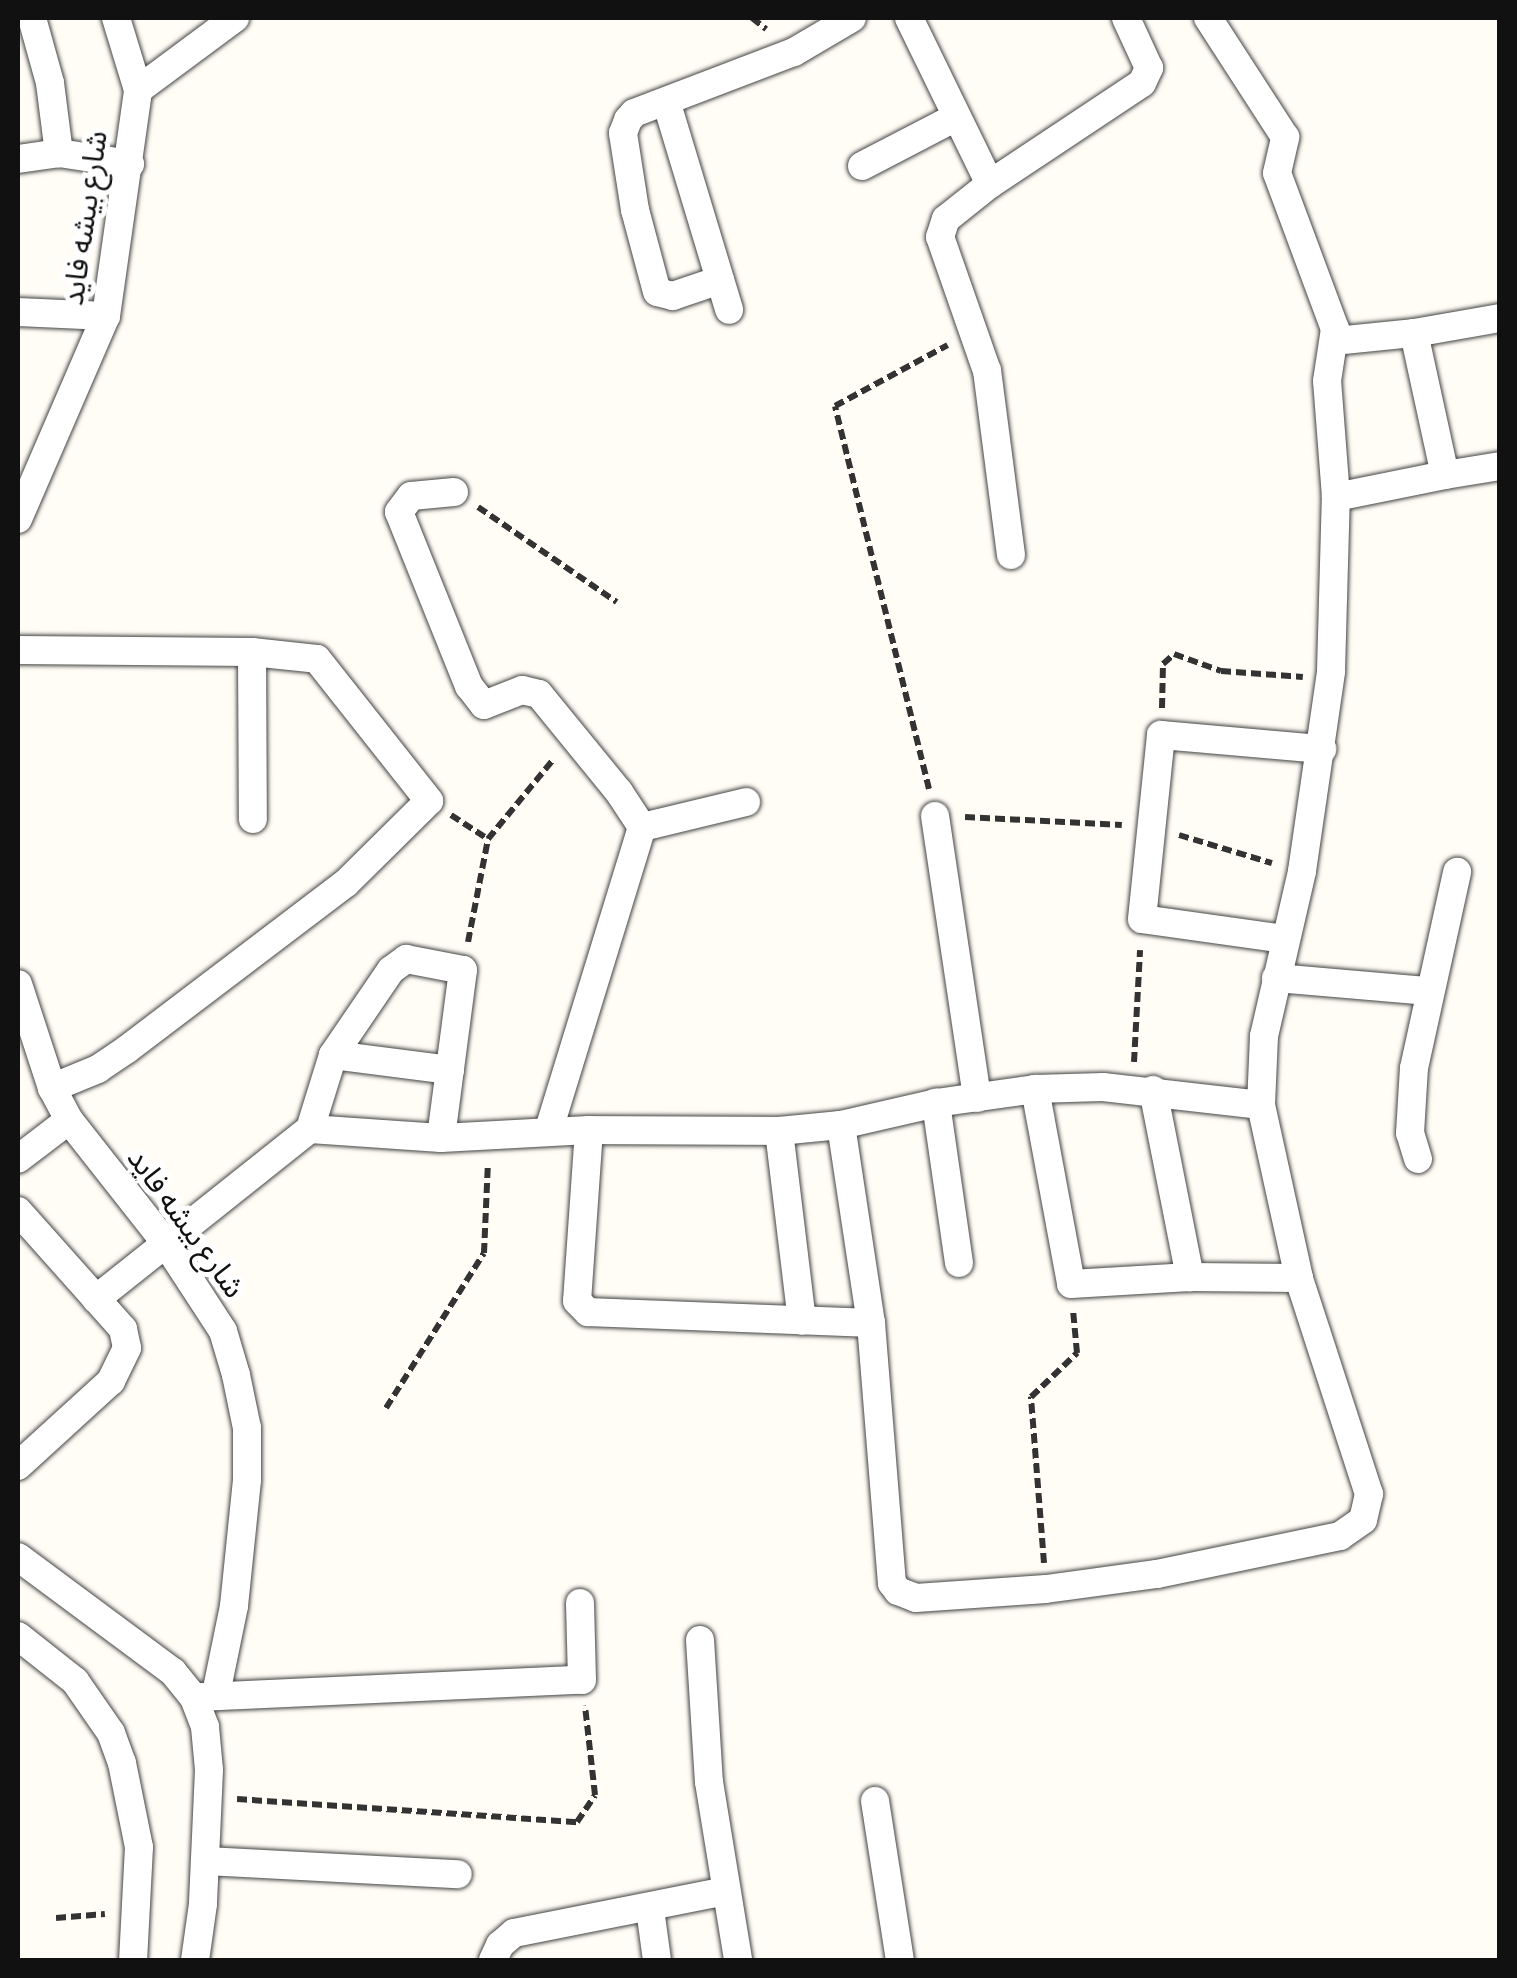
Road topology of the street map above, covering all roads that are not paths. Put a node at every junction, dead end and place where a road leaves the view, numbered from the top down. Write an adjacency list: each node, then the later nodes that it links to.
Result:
1 (32, 18): 11 (street)
2 (116, 18): 8 (street)
3 (235, 18): 8 (street)
4 (852, 18): 9 (street)
5 (909, 18): 10 (street)
6 (1126, 18): 15 (street)
7 (1208, 18): 22 (street)
8 (138, 90): 13 (street, شارع بيشه فايد)
9 (667, 104): 16 (street); 16 (street)
10 (956, 117): 14 (street); 15 (street)
11 (59, 154): 12 (street); 13 (street)
12 (18, 159)
13 (130, 164): 19 (street, شارع بيشه فايد)
14 (862, 166)
15 (990, 184): 28 (street)
16 (720, 280): 17 (street)
17 (729, 310)
18 (18, 312): 19 (street)
19 (106, 316): 27 (street, شارع بيشه فايد)
20 (1500, 318): 21 (street)
21 (1414, 332): 22 (street); 24 (street)
22 (1335, 341): 26 (street)
23 (1500, 466): 24 (street)
24 (1445, 475): 26 (street)
25 (454, 492): 35 (street)
26 (1336, 497): 31 (street)
27 (18, 511)
28 (1011, 554)
29 (18, 650): 30 (street)
30 (252, 652): 34 (street); 43 (street)
31 (1322, 749): 37 (street); 37 (street)
32 (746, 802): 35 (street)
33 (936, 816): 46 (street)
34 (252, 819)
35 (642, 828): 54 (street)
36 (1457, 872): 40 (street)
37 (1284, 939): 38 (street)
38 (1276, 978): 40 (street); 48 (street)
39 (18, 984): 43 (street, شارع بيشه فايد)
40 (1429, 991): 57 (street)
41 (333, 1055): 42 (street); 42 (street); 51 (street)
42 (450, 1070): 55 (street)
43 (52, 1088): 49 (street, شارع بيشه فايد)
44 (1035, 1089): 45 (street); 46 (street); 61 (street)
45 (1143, 1090): 48 (street); 61 (street)
46 (977, 1098): 47 (street)
47 (936, 1103): 50 (street); 60 (street)
48 (1261, 1105): 62 (street)
49 (69, 1120): 56 (street); 59 (street, شارع بيشه فايد)
50 (841, 1125): 53 (street); 65 (street)
51 (310, 1130): 55 (street); 59 (street)
52 (589, 1130): 53 (street); 54 (street); 64 (street)
53 (780, 1131): 64 (street)
54 (548, 1132): 55 (street)
55 (441, 1138)
56 (18, 1158)
57 (1418, 1158)
58 (18, 1211): 63 (street)
59 (165, 1242): 63 (street); 72 (street, شارع بيشه فايد)
60 (959, 1263)
61 (1190, 1277): 62 (street)
62 (1299, 1278): 65 (street)
63 (96, 1299): 66 (street)
64 (802, 1321): 65 (street)
65 (871, 1322)
66 (18, 1466)
67 (18, 1557): 68 (street)
68 (29, 1581): 72 (street)
69 (580, 1603): 72 (street)
70 (18, 1636): 78 (street)
71 (700, 1640): 76 (street)
72 (205, 1696): 74 (street)
73 (875, 1800): 83 (street)
74 (206, 1860): 75 (street); 79 (street)
75 (458, 1874)
76 (726, 1891): 77 (street); 82 (street)
77 (650, 1909): 80 (street); 81 (street)
78 (133, 1960)
79 (195, 1960)
80 (494, 1960)
81 (656, 1960)
82 (738, 1960)
83 (900, 1960)

